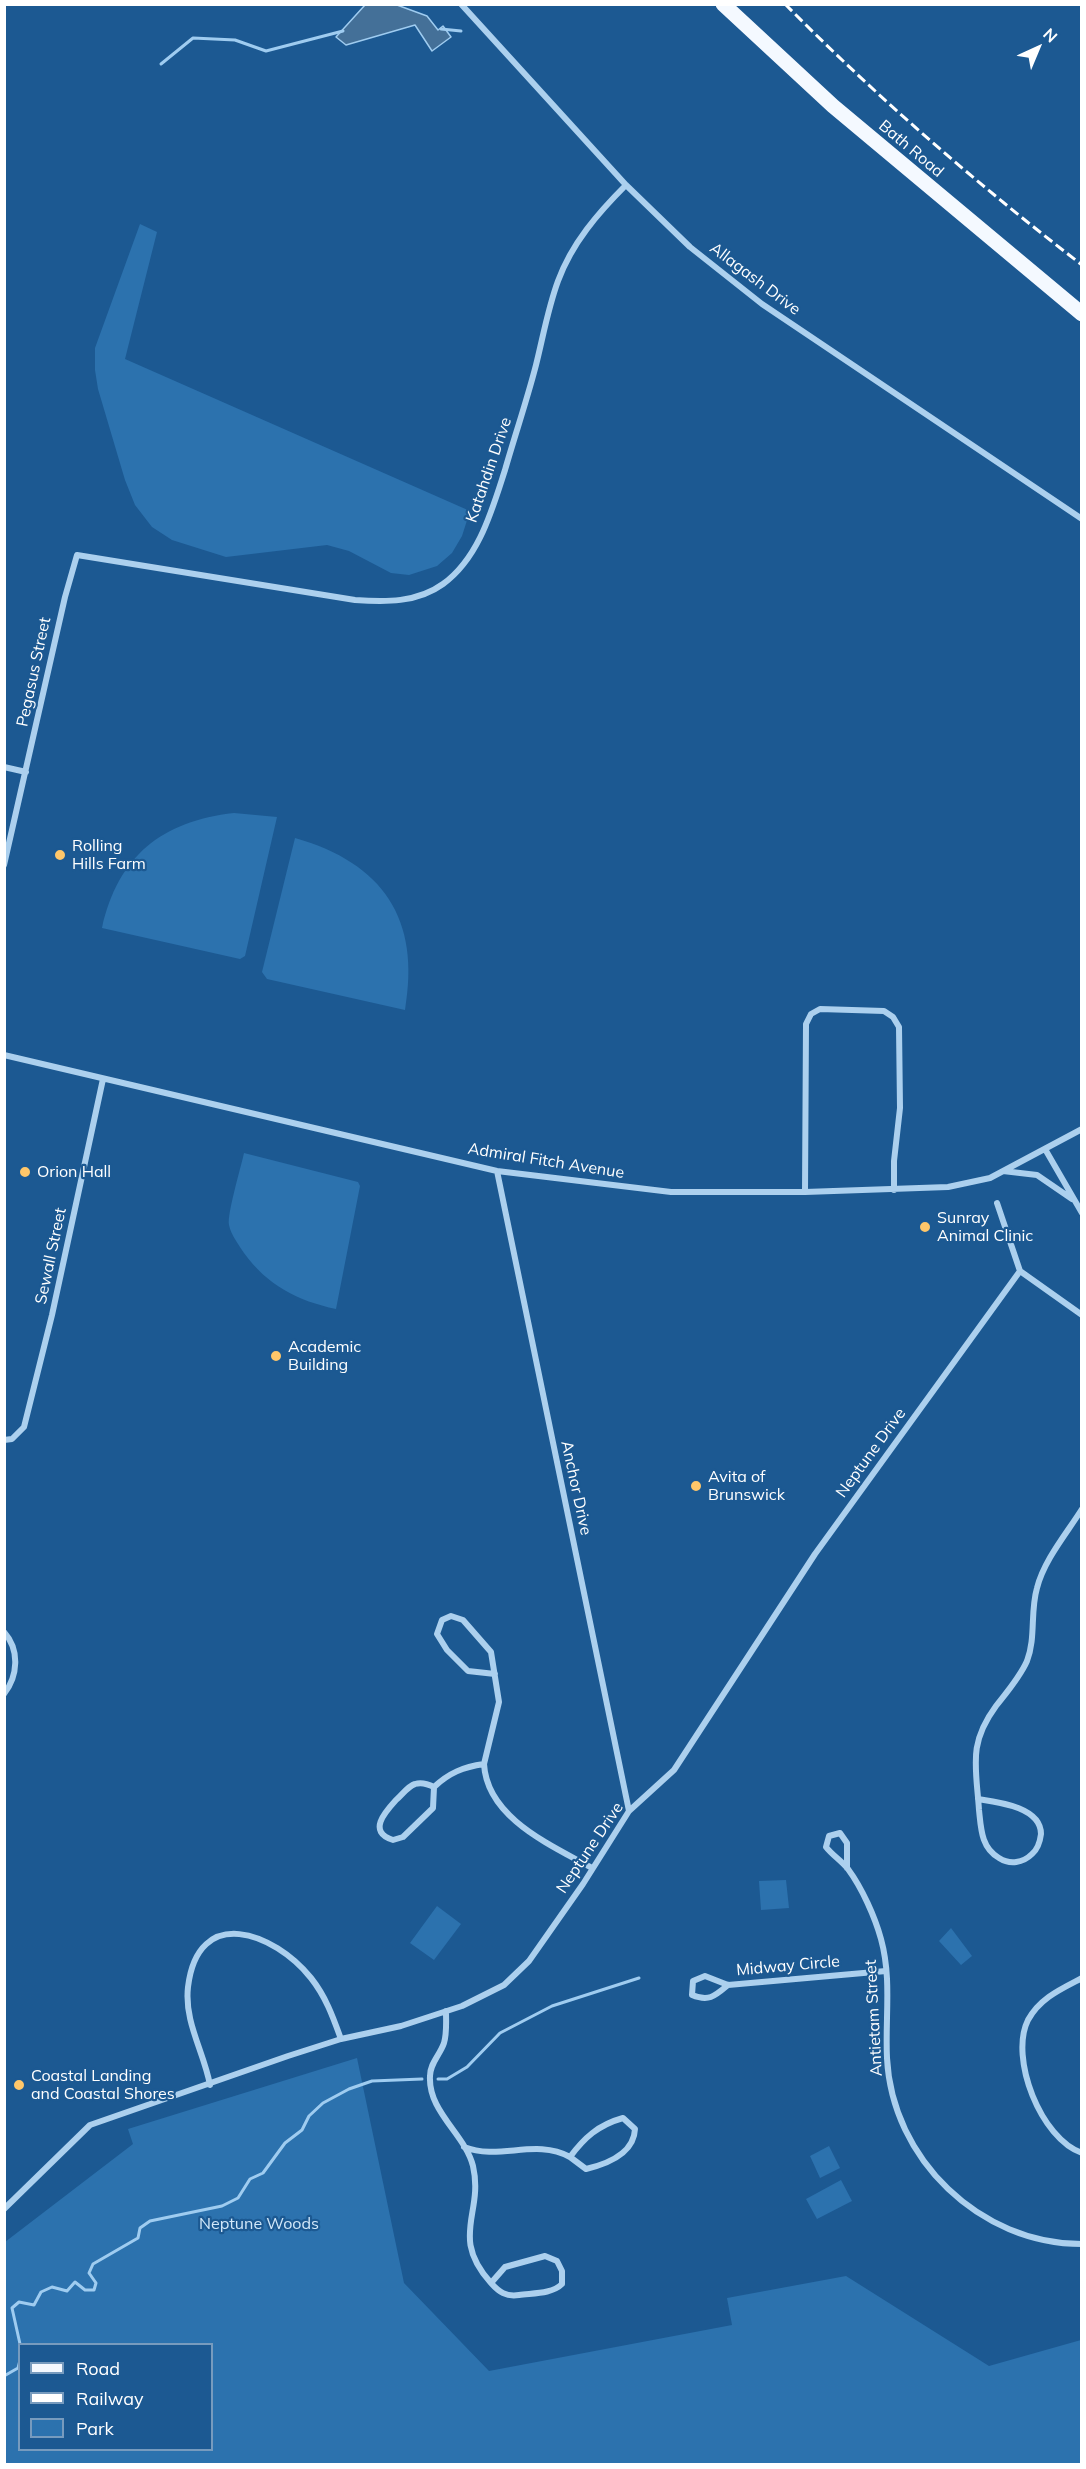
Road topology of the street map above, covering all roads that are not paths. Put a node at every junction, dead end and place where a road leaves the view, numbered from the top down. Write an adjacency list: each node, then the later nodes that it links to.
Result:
1 (461, 4): 3 (street, Allagash Drive)
2 (723, 4): 4 (main road, Bath Road)
3 (626, 185): 5 (street, Allagash Drive); 6 (street, Katahdin Drive)
4 (1082, 314)
5 (1082, 519)
6 (77, 555): 8 (street, Pegasus Street)
7 (4, 767): 8 (street)
8 (26, 772): 9 (street, Pegasus Street)
9 (4, 866)
10 (4, 1055): 11 (street, Admiral Fitch Avenue)
11 (102, 1079): 14 (street, Admiral Fitch Avenue); 23 (street, Sewall Street)
12 (1082, 1129): 13 (street, Admiral Fitch Avenue)
13 (1045, 1149): 15 (street, Admiral Fitch Avenue); 18 (street)
14 (497, 1171): 17 (street, Admiral Fitch Avenue); 31 (street, Anchor Drive)
15 (1003, 1171): 16 (street, Admiral Fitch Avenue); 18 (street)
16 (894, 1190): 17 (street, Admiral Fitch Avenue); 17 (street)
17 (805, 1192)
18 (1072, 1199): 20 (street)
19 (997, 1203): 21 (street)
20 (1082, 1213)
21 (1020, 1271): 22 (street); 31 (street, Neptune Drive)
22 (1082, 1315)
23 (4, 1440)
24 (1082, 1509): 30 (street)
25 (4, 1632): 27 (street)
26 (495, 1674): 26 (street); 28 (street)
27 (4, 1694)
28 (484, 1764): 29 (street); 32 (street)
29 (434, 1787): 29 (street)
30 (978, 1799): 30 (street)
31 (629, 1811): 32 (street, Neptune Drive)
32 (592, 1868): 37 (street, Neptune Drive)
33 (847, 1868): 33 (street, Antietam Street); 34 (street, Antietam Street)
34 (886, 1971): 36 (street, Midway Circle); 44 (street, Antietam Street)
35 (1082, 1978): 41 (street)
36 (728, 1985): 36 (street, Midway Circle)
37 (446, 2011): 38 (street, Neptune Drive); 40 (street)
38 (341, 2039): 39 (street, Neptune Drive); 39 (street)
39 (210, 2085): 43 (street, Neptune Drive)
40 (464, 2147): 42 (street); 45 (street)
41 (1082, 2154)
42 (570, 2157): 42 (street)
43 (4, 2209)
44 (1082, 2244)
45 (491, 2283): 45 (street)

